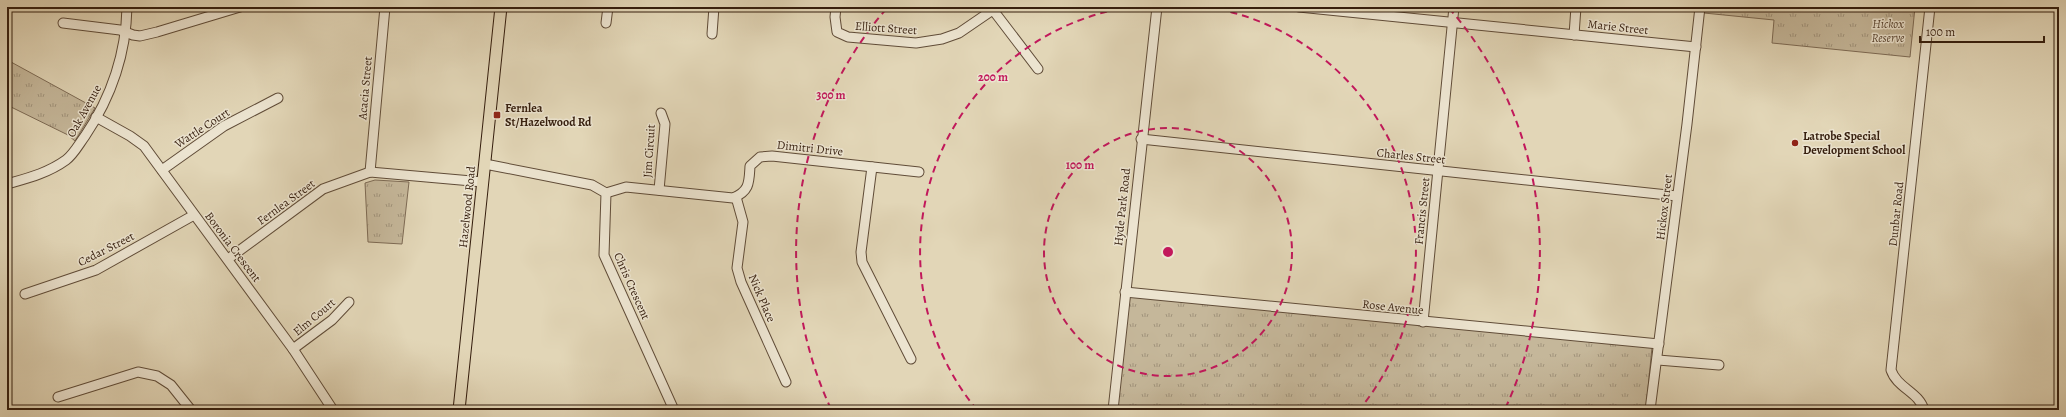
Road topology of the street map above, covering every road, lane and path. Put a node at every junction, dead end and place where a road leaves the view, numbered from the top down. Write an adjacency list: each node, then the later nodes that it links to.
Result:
1 (127, 7): 18 (street, Oak Avenue)
2 (240, 7): 18 (street)
3 (385, 7): 31 (street, Acacia Street)
4 (501, 7): 27 (main road, Hazelwood Road)
5 (608, 7): 16 (street)
6 (714, 7): 19 (street)
7 (836, 7): 14 (street, Elliott Street)
8 (1157, 7): 26 (street, Hyde Park Road)
9 (1299, 7): 17 (street, Marie Street)
10 (1454, 7): 17 (street, Francis Street)
11 (1576, 7): 20 (street)
12 (1700, 7): 21 (street, Hickox Street)
13 (1930, 7): 59 (street, Dunbar Road)
14 (995, 9): 22 (street)
15 (64, 23): 18 (street)
16 (606, 23)
17 (1452, 23): 20 (street, Marie Street); 30 (street, Francis Street)
18 (127, 34): 25 (street, Oak Avenue)
19 (712, 34)
20 (1574, 35): 21 (street, Marie Street)
21 (1696, 46): 38 (street, Hickox Street)
22 (1038, 69)
23 (278, 98): 29 (street, Wattle Court)
24 (661, 113): 35 (street, Jim Circuit)
25 (96, 117): 29 (street, Boronia Crescent); 34 (street, Oak Avenue)
26 (1142, 139): 30 (street, Charles Street); 41 (street, Hyde Park Road)
27 (485, 164): 33 (main road, Hazelwood Road); 36 (street)
28 (872, 167): 32 (street, Dimitri Drive); 37 (street, Dimitri Drive); 47 (street)
29 (162, 170): 39 (street, Boronia Crescent)
30 (1438, 171): 38 (street, Charles Street); 44 (street, Francis Street)
31 (370, 172): 33 (street, Fernlea Street); 40 (street, Fernlea Street)
32 (919, 172)
33 (483, 182): 55 (main road, Hazelwood Road)
34 (7, 184)
35 (659, 190): 36 (street); 37 (street)
36 (606, 193): 56 (street, Chris Crescent)
37 (736, 196): 50 (street, Nick Place)
38 (1677, 196): 45 (street, Hickox Street)
39 (194, 215): 40 (street, Boronia Crescent); 42 (street, Cedar Street)
40 (228, 259): 46 (street, Boronia Crescent)
41 (1124, 292): 44 (street, Rose Avenue); 57 (street, Hyde Park Road)
42 (25, 294)
43 (349, 302): 46 (street, Elm Court)
44 (1423, 322): 45 (street, Rose Avenue)
45 (1659, 344): 48 (street, Hickox Street)
46 (293, 349): 52 (street, Boronia Crescent)
47 (911, 359)
48 (1658, 360): 49 (street); 58 (street, Hickox Street)
49 (1719, 365)
50 (786, 382)
51 (58, 397): 53 (street)
52 (332, 407): 54 (street, Boronia Crescent)
53 (191, 410)
54 (339, 410)
55 (459, 410)
56 (674, 410)
57 (1113, 410)
58 (1650, 410)
59 (1924, 410)

